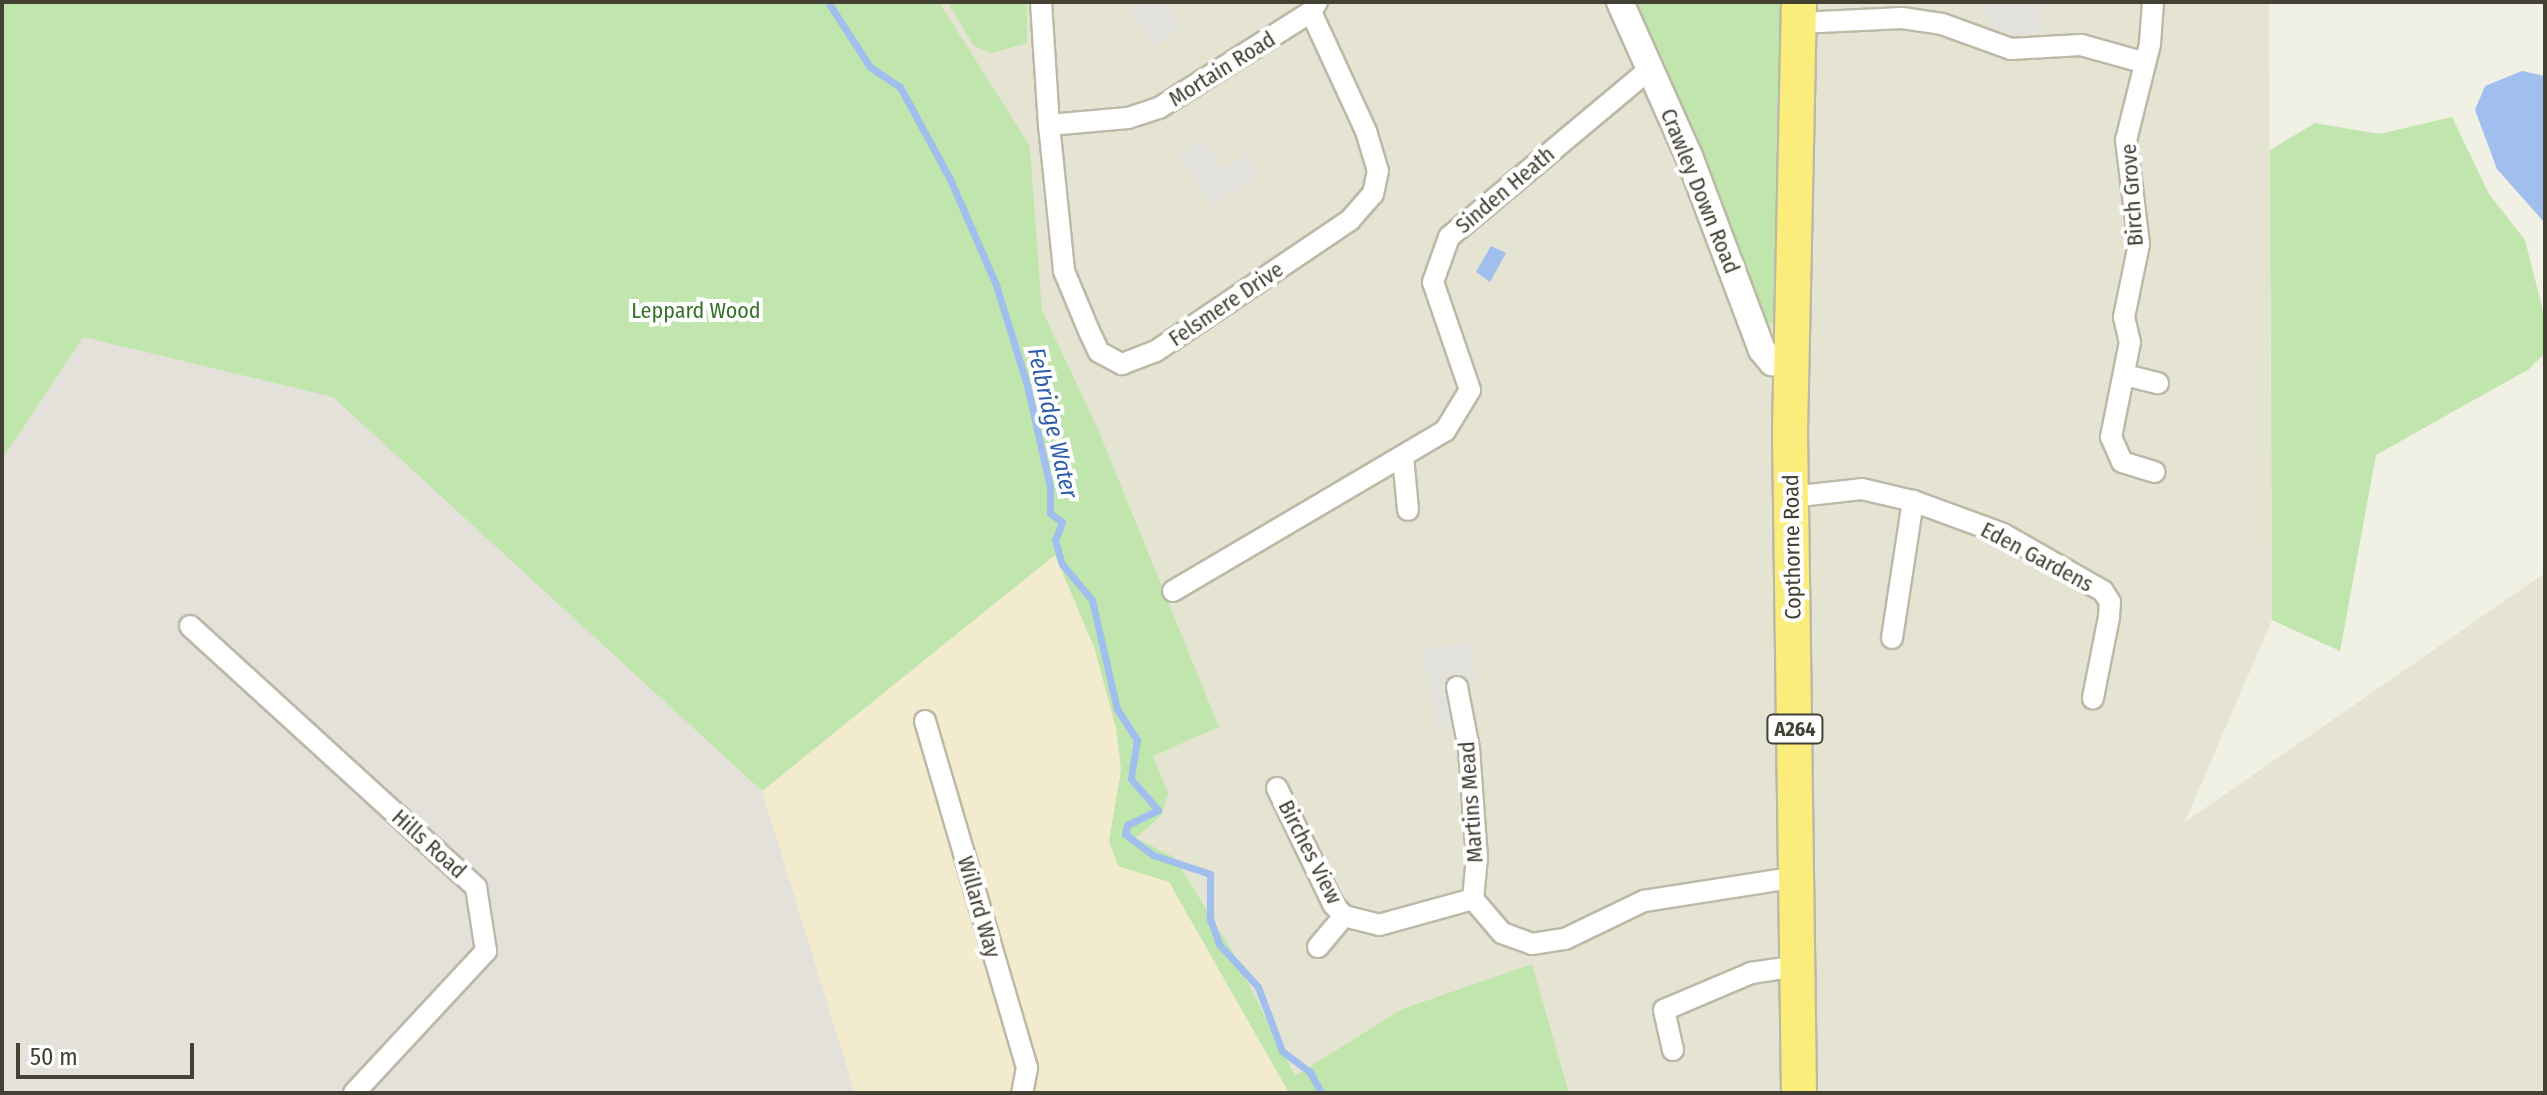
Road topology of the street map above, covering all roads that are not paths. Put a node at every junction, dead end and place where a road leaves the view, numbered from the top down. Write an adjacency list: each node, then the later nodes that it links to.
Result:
1 (1041, 2): 8 (street)
2 (1620, 2): 7 (street, Crawley Down Road)
3 (2153, 2): 6 (street, Birch Grove)
4 (1314, 7): 8 (street, Mortain Road); 8 (street, Felsmere Drive)
5 (1799, 13): 6 (street); 9 (highway, Copthorne Road / A264)
6 (2142, 62): 10 (street, Birch Grove)
7 (1650, 69): 9 (street, Crawley Down Road); 12 (street, Sinden Heath)
8 (1049, 125)
9 (1792, 364): 14 (highway, Copthorne Road / A264)
10 (2125, 375): 11 (street); 13 (street, Birch Grove)
11 (2158, 383)
12 (1403, 457): 16 (street); 17 (street, Sinden Heath)
13 (2155, 472)
14 (1790, 497): 15 (street, Eden Gardens); 24 (highway, Copthorne Road / A264)
15 (1913, 501): 19 (street); 21 (street, Eden Gardens)
16 (1408, 510)
17 (1173, 591)
18 (190, 626): 30 (street, Hills Road)
19 (1892, 638)
20 (1457, 687): 25 (street, Martins Mead)
21 (2093, 698)
22 (925, 721): 31 (street, Willard Way)
23 (1277, 788): 26 (street, Birches View)
24 (1798, 877): 25 (street); 28 (highway, Copthorne Road / A264)
25 (1473, 899): 26 (street, Birches View)
26 (1344, 916): 27 (street, Birches View)
27 (1318, 947)
28 (1798, 966): 29 (street); 32 (highway, Copthorne Road / A264)
29 (1673, 1050)
30 (354, 1093)
31 (1022, 1093)
32 (1799, 1093)

